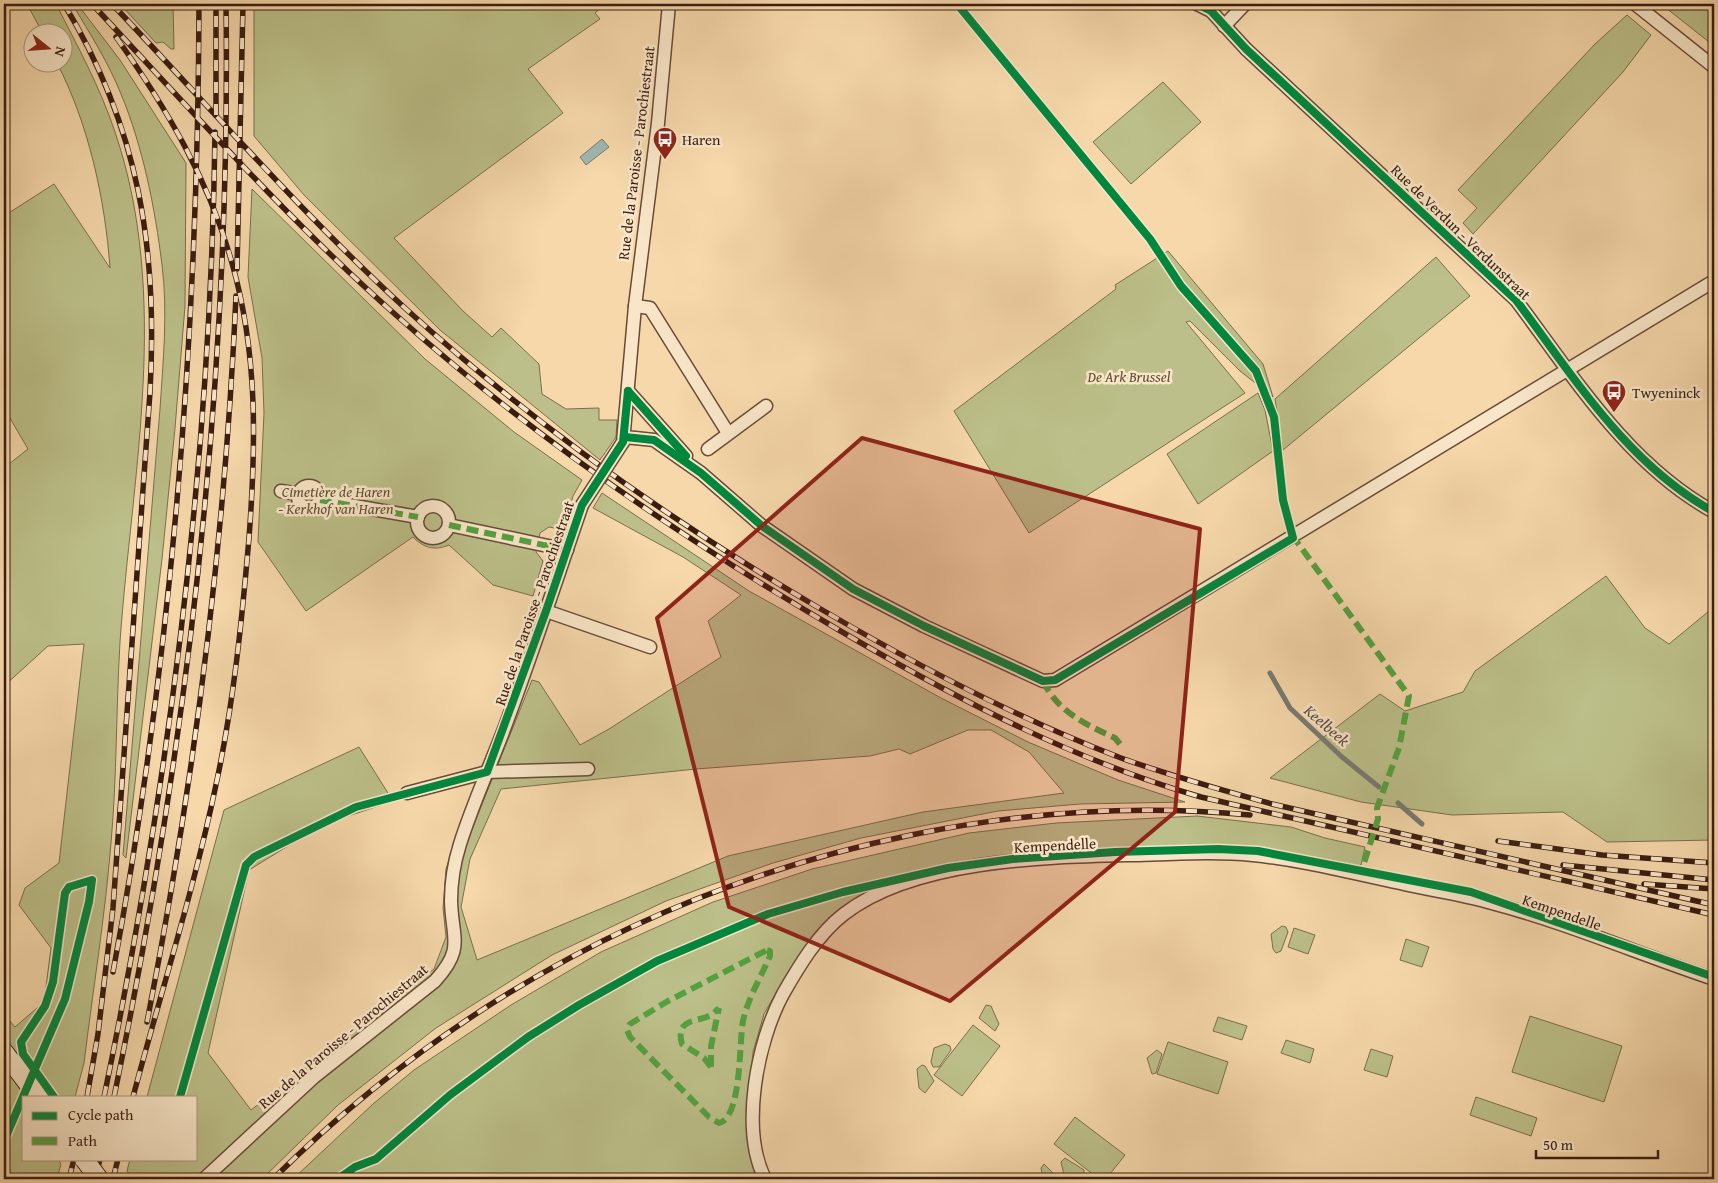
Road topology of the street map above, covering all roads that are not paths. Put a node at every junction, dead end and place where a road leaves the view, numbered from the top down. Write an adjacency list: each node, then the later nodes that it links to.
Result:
1 (669, 4): 8 (street, Rue de la Paroisse - Parochiestraat)
2 (1197, 4): 5 (street, Rue de Verdun - Verdunstraat)
3 (1245, 4): 5 (street)
4 (1635, 4): 6 (street)
5 (1224, 26): 9 (street, Rue de Verdun - Verdunstraat)
6 (1714, 67)
7 (1714, 281): 9 (street)
8 (635, 306): 10 (street, Rue de la Paroisse - Parochiestraat); 12 (street)
9 (1567, 370): 15 (street); 17 (street, Rue de Verdun - Verdunstraat)
10 (628, 391): 13 (street, Rue de la Paroisse - Parochiestraat); 15 (street)
11 (766, 406): 12 (street)
12 (728, 433): 14 (street)
13 (624, 439): 15 (street); 20 (street, Rue de la Paroisse - Parochiestraat, bridge)
14 (708, 449)
15 (701, 473)
16 (281, 491): 18 (street)
17 (1714, 512)
18 (418, 517): 19 (street); 19 (street)
19 (449, 525): 20 (street)
20 (567, 550): 21 (street, Rue de la Paroisse - Parochiestraat)
21 (546, 611): 22 (street, Rue de la Paroisse - Parochiestraat); 24 (street, Rue de la Paroisse - Parochiestraat)
22 (650, 647)
23 (588, 769): 24 (street)
24 (487, 772): 25 (street); 31 (street, Rue de la Paroisse - Parochiestraat)
25 (407, 793)
26 (1714, 979): 32 (street, Kempendelle)
27 (4, 1052): 28 (main road)
28 (37, 1096)
29 (85, 1160): 30 (main road, bridge)
30 (98, 1179)
31 (204, 1179)
32 (765, 1179)

